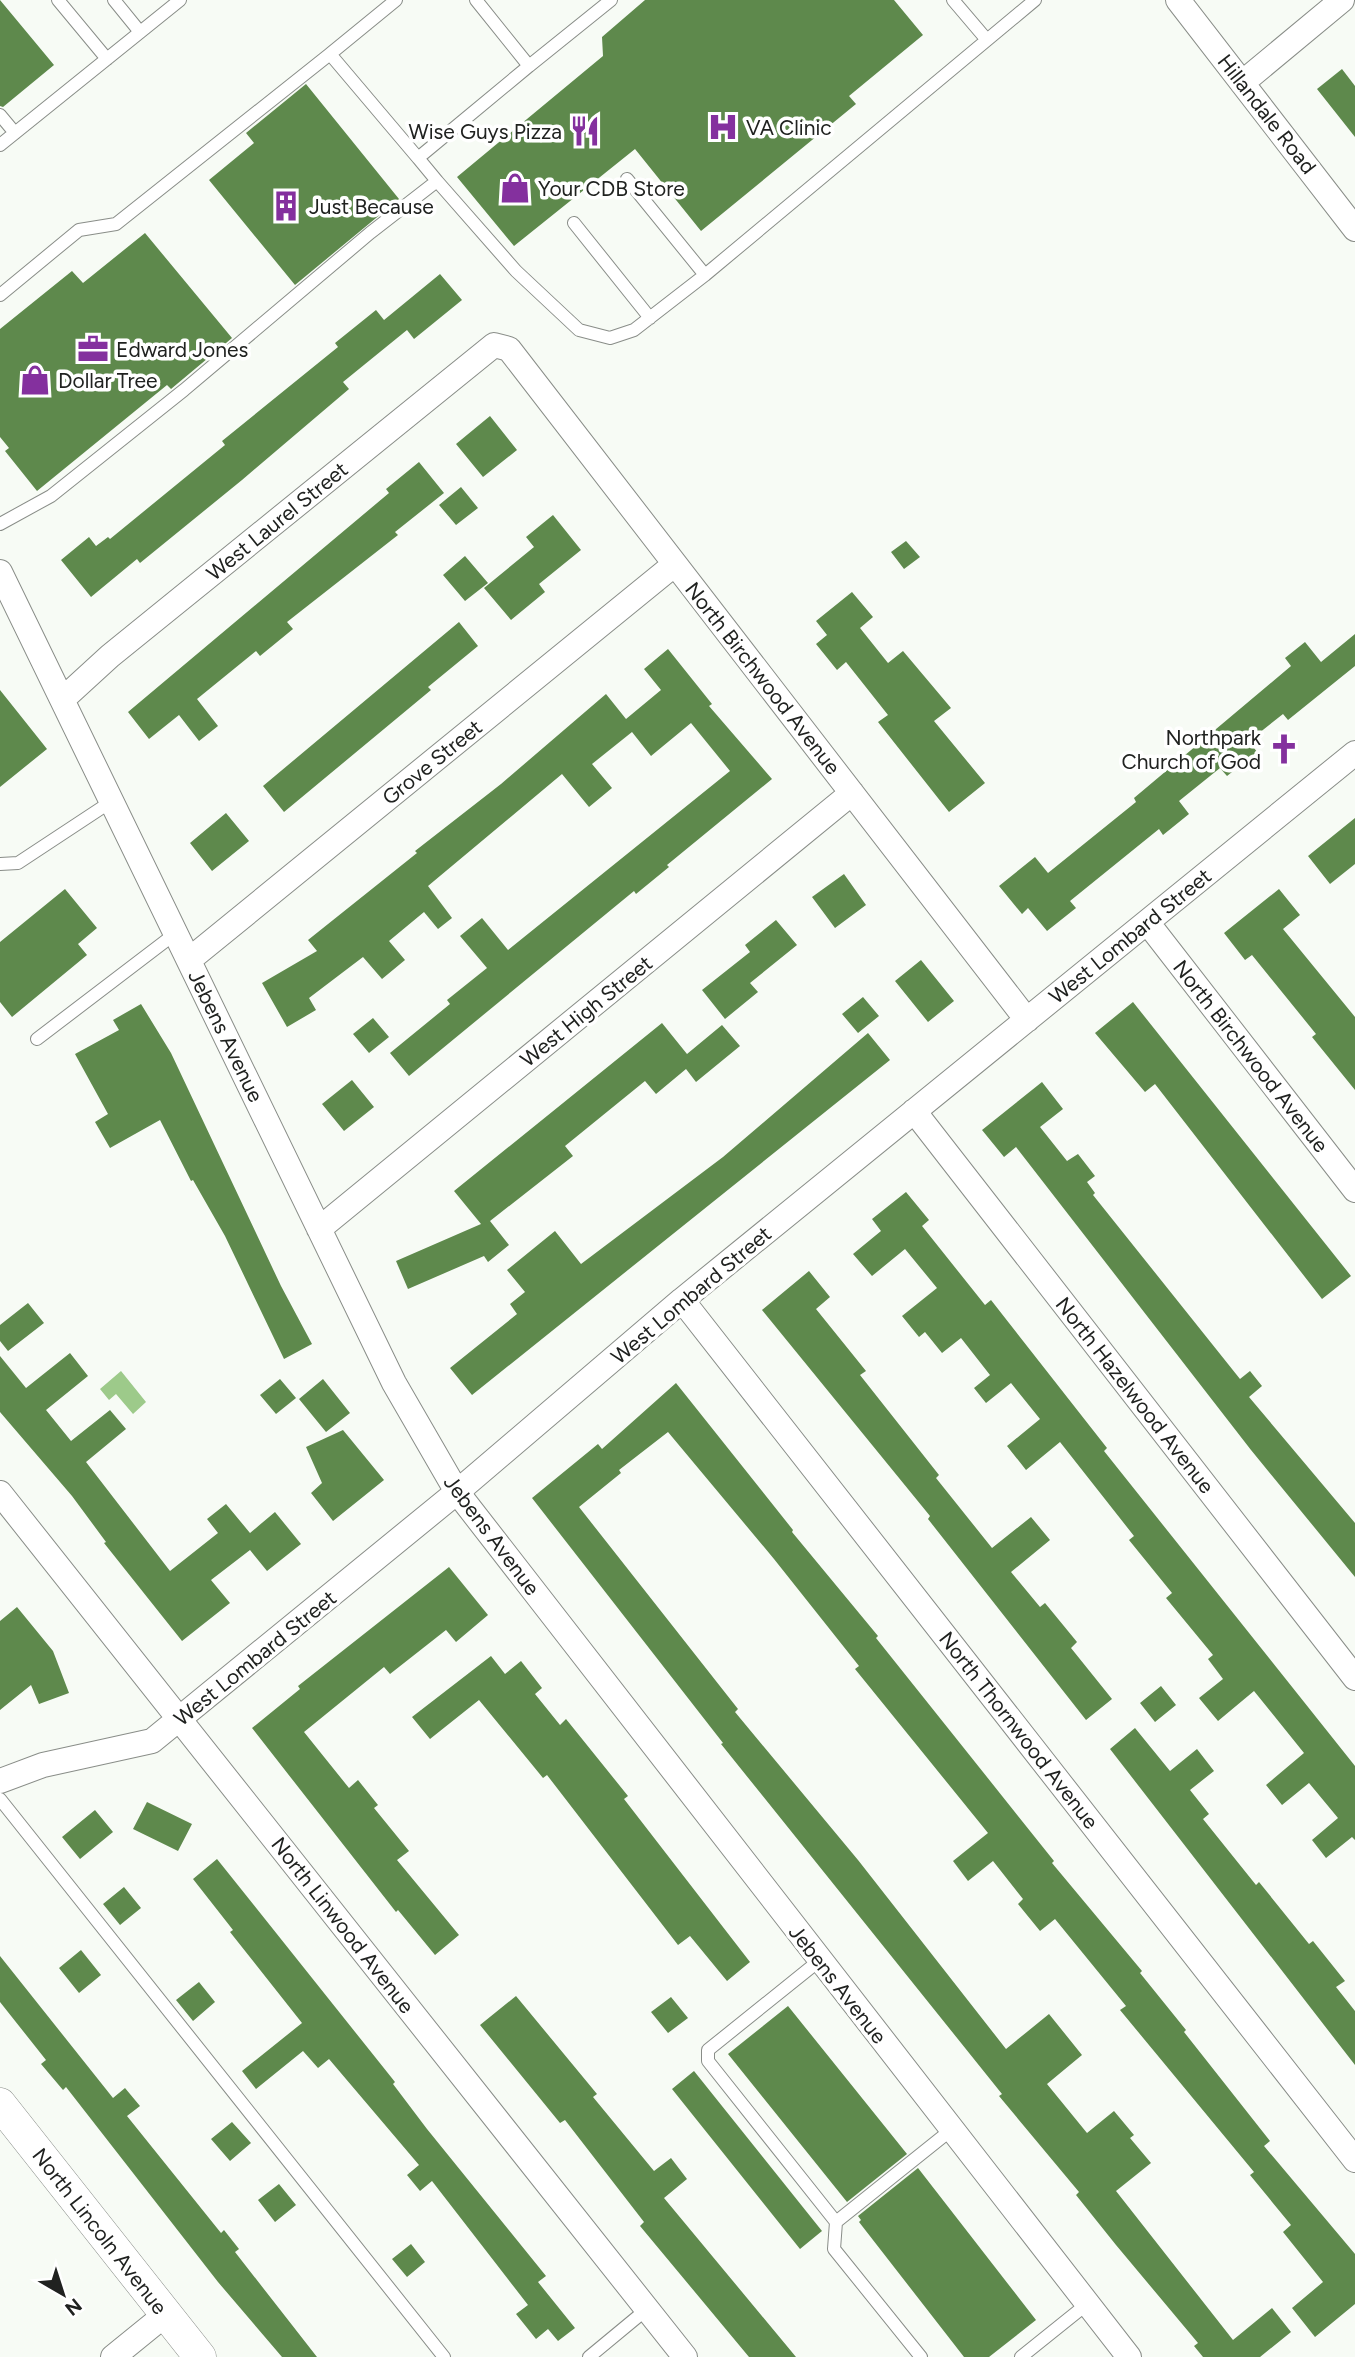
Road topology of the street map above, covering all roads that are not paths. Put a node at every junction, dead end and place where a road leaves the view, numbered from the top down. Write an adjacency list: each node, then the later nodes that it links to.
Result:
1 (58, 0): 14 (lane)
2 (114, 0): 11 (lane)
3 (180, 0): 11 (lane)
4 (396, 0): 13 (lane)
5 (476, 0): 15 (lane)
6 (611, 0): 15 (lane)
7 (953, 0): 12 (lane)
8 (1035, 0): 12 (lane)
9 (1178, 0): 16 (street, Hillandale Road)
10 (1342, 0): 16 (street)
11 (140, 32): 14 (lane)
12 (987, 40): 25 (lane)
13 (330, 54): 20 (lane); 26 (lane)
14 (107, 59): 18 (lane)
15 (529, 66): 20 (lane)
16 (1242, 83): 24 (street, Hillandale Road)
17 (0, 115): 18 (lane)
18 (15, 133): 19 (lane)
19 (0, 145)
20 (418, 158): 22 (lane)
21 (628, 178): 25 (lane)
22 (437, 181): 27 (lane); 29 (lane)
23 (573, 223): 27 (lane)
24 (1355, 229)
25 (705, 275): 27 (lane)
26 (0, 296)
27 (650, 318)
28 (494, 345): 30 (street, North Birchwood Avenue); 32 (street, West Laurel Street)
29 (0, 524)
30 (675, 564): 34 (street, North Birchwood Avenue); 39 (street, Grove Street)
31 (0, 572): 32 (street, Jebens Avenue)
32 (63, 699): 35 (street, Jebens Avenue)
33 (1355, 753): 37 (street, West Lombard Street)
34 (852, 793): 40 (street, North Birchwood Avenue); 44 (street, West High Street)
35 (113, 801): 36 (lane); 38 (street, Jebens Avenue)
36 (0, 864)
37 (1147, 922): 40 (street, West Lombard Street); 43 (street, North Birchwood Avenue)
38 (176, 933): 39 (street, Jebens Avenue); 41 (lane)
39 (189, 960): 44 (street, Jebens Avenue)
40 (1027, 1020): 42 (street, West Lombard Street)
41 (37, 1039)
42 (914, 1111): 45 (street, West Lombard Street); 48 (street, North Hazelwood Avenue)
43 (1355, 1190)
44 (319, 1228): 46 (street, Jebens Avenue)
45 (682, 1300): 46 (street, West Lombard Street); 55 (street, North Thornwood Avenue)
46 (457, 1492): 49 (street, West Lombard Street); 52 (street, Jebens Avenue)
47 (0, 1493): 49 (street, North Linwood Avenue)
48 (1355, 1678)
49 (180, 1720): 50 (street, West Lombard Street); 58 (street, North Linwood Avenue)
50 (0, 1781)
51 (0, 1799): 62 (lane)
52 (820, 1961): 54 (street, Jebens Avenue); 56 (lane)
53 (0, 2104): 59 (street, North Lincoln Avenue)
54 (951, 2130): 56 (lane); 57 (street, Jebens Avenue)
55 (1355, 2160)
56 (836, 2222): 65 (lane)
57 (1087, 2304): 66 (lane); 67 (street, Jebens Avenue)
58 (647, 2309): 63 (lane); 64 (street, North Linwood Avenue)
59 (166, 2314): 60 (street); 61 (street, North Lincoln Avenue)
60 (113, 2357)
61 (200, 2357)
62 (444, 2357)
63 (589, 2357)
64 (685, 2357)
65 (921, 2357)
66 (1021, 2357)
67 (1129, 2357)

